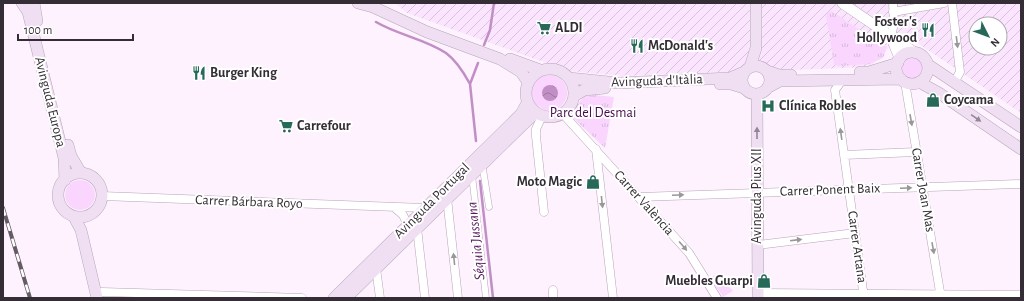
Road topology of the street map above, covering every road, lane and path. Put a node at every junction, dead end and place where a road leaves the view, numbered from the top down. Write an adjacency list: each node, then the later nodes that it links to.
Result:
1 (22, 3): 39 (main road, Avinguda Europa)
2 (34, 3): 37 (main road, Avinguda Europa)
3 (358, 3): 11 (main road)
4 (379, 3): 11 (main road)
5 (756, 3): 18 (main road)
6 (842, 3): 12 (street)
7 (892, 3): 10 (street)
8 (944, 3): 10 (street)
9 (952, 3): 22 (street, one-way to 22)
10 (894, 12): 12 (street)
11 (402, 20): 14 (main road)
12 (891, 37): 13 (street); 15 (street)
13 (914, 52): 15 (main road); 16 (main road)
14 (500, 59): 17 (main road); 23 (main road)
15 (899, 61): 18 (main road, Avinguda d'Itàlia); 21 (main road)
16 (927, 64): 22 (main road); 24 (main road)
17 (540, 70): 19 (main road); 23 (main road)
18 (756, 70): 19 (main road, Avinguda d'Itàlia); 25 (main road); 26 (main road)
19 (570, 78): 27 (main road)
20 (843, 79): 21 (main road); 26 (main road); 35 (street, Carrer Artana, one-way to 20)
21 (903, 80): 24 (main road); 34 (street, Carrer Joan Mas, one-way to 34)
22 (955, 81): 31 (main road)
23 (528, 82): 28 (main road)
24 (919, 82): 33 (main road, one-way to 33)
25 (744, 88): 26 (main road); 27 (main road, Avinguda d'Itàlia)
26 (762, 91): 43 (main road, Avinguda Pius XII, one-way to 26)
27 (574, 96): 29 (main road)
28 (527, 103): 30 (main road); 49 (main road, Avinguda Portugal)
29 (563, 114): 30 (main road); 32 (street, Carrer València)
30 (539, 115): 36 (main road, Avinguda Portugal); 50 (street)
31 (1021, 127)
32 (596, 149): 45 (street, Carrer València); 69 (street, one-way to 69)
33 (1021, 149)
34 (916, 152): 35 (street); 41 (street, Carrer Joan Mas)
35 (844, 155): 42 (street, Carrer Artana)
36 (482, 163): 38 (main road, Avinguda Portugal); 47 (street)
37 (80, 173): 39 (main road); 44 (main road)
38 (472, 174): 46 (main road, Avinguda Portugal); 68 (street)
39 (64, 180): 52 (main road)
40 (1021, 184): 41 (street, Carrer Ponent Baix)
41 (922, 188): 42 (street, Carrer Ponent Baix, one-way to 41); 61 (street, Carrer Joan Mas, one-way to 61)
42 (849, 190): 43 (street, Carrer Ponent Baix); 54 (street, Carrer Artana)
43 (757, 193): 45 (street, Carrer Ponent Baix, one-way to 43); 55 (main road, Avinguda Pius XII)
44 (102, 196): 48 (street, Carrer Bárbara Royo); 51 (main road)
45 (639, 197): 70 (street, Carrer València, one-way to 70)
46 (447, 198): 53 (main road, Avinguda Portugal); 67 (street, one-way to 46)
47 (489, 207)
48 (396, 208): 49 (street, Carrer Bárbara Royo); 53 (street)
49 (425, 208): 53 (main road, Avinguda Portugal)
50 (544, 212)
51 (89, 216): 52 (main road); 58 (main road)
52 (74, 217): 58 (main road)
53 (412, 226): 56 (main road, Avinguda Portugal); 63 (main road, Avinguda Portugal); 66 (street)
54 (855, 233): 55 (street, one-way to 54); 60 (street, Carrer Artana)
55 (758, 245): 59 (main road, Avinguda Pius XII)
56 (376, 268): 64 (main road, Avinguda Portugal); 65 (street)
57 (1021, 295): 61 (street)
58 (101, 296): 62 (street)
59 (758, 296): 60 (street)
60 (863, 296): 61 (street)
61 (941, 296)
62 (302, 298)
63 (334, 298)
64 (346, 298)
65 (380, 298)
66 (425, 298)
67 (458, 298)
68 (486, 298)
69 (613, 298)
70 (717, 298)

